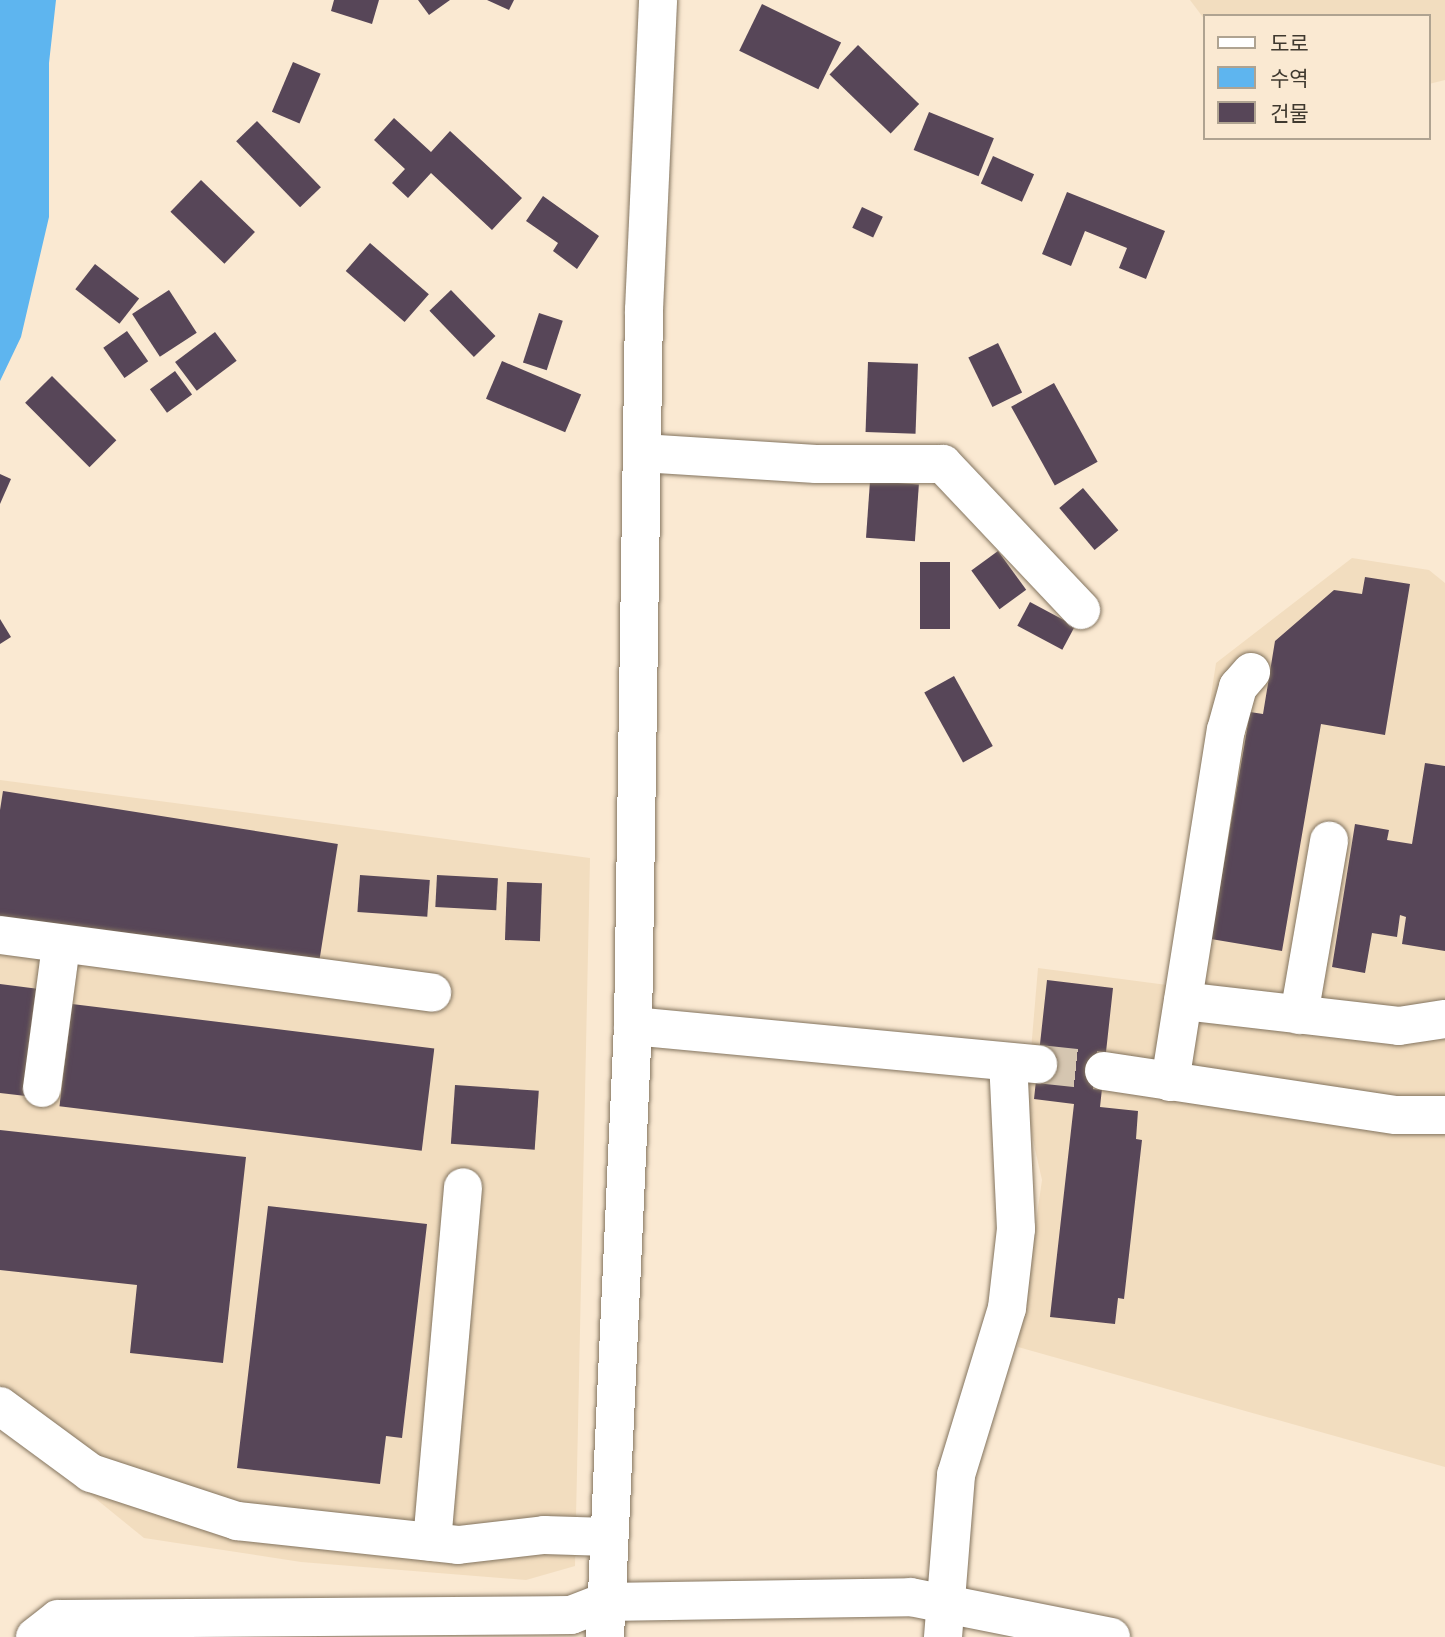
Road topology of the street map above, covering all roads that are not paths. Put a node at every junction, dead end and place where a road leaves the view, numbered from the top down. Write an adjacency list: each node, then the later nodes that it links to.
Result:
1 (658, 0): 2 (street)
2 (642, 453): 3 (street); 12 (street)
3 (1081, 610)
4 (1251, 671): 9 (street)
5 (1329, 841): 10 (street)
6 (0, 935): 7 (street)
7 (61, 945): 8 (street); 15 (street)
8 (432, 993)
9 (1183, 1001): 10 (street); 14 (street)
10 (1299, 1015): 11 (street)
11 (1445, 1019)
12 (633, 1026): 19 (street); 21 (street)
13 (1104, 1071): 14 (street)
14 (1170, 1082): 16 (street)
15 (42, 1088)
16 (1445, 1115)
17 (463, 1187): 20 (street)
18 (0, 1406): 20 (street)
19 (608, 1536): 20 (street); 22 (street)
20 (432, 1542)
21 (945, 1619): 22 (street); 24 (street)
22 (605, 1620): 23 (street)
23 (35, 1637)
24 (1111, 1637)

